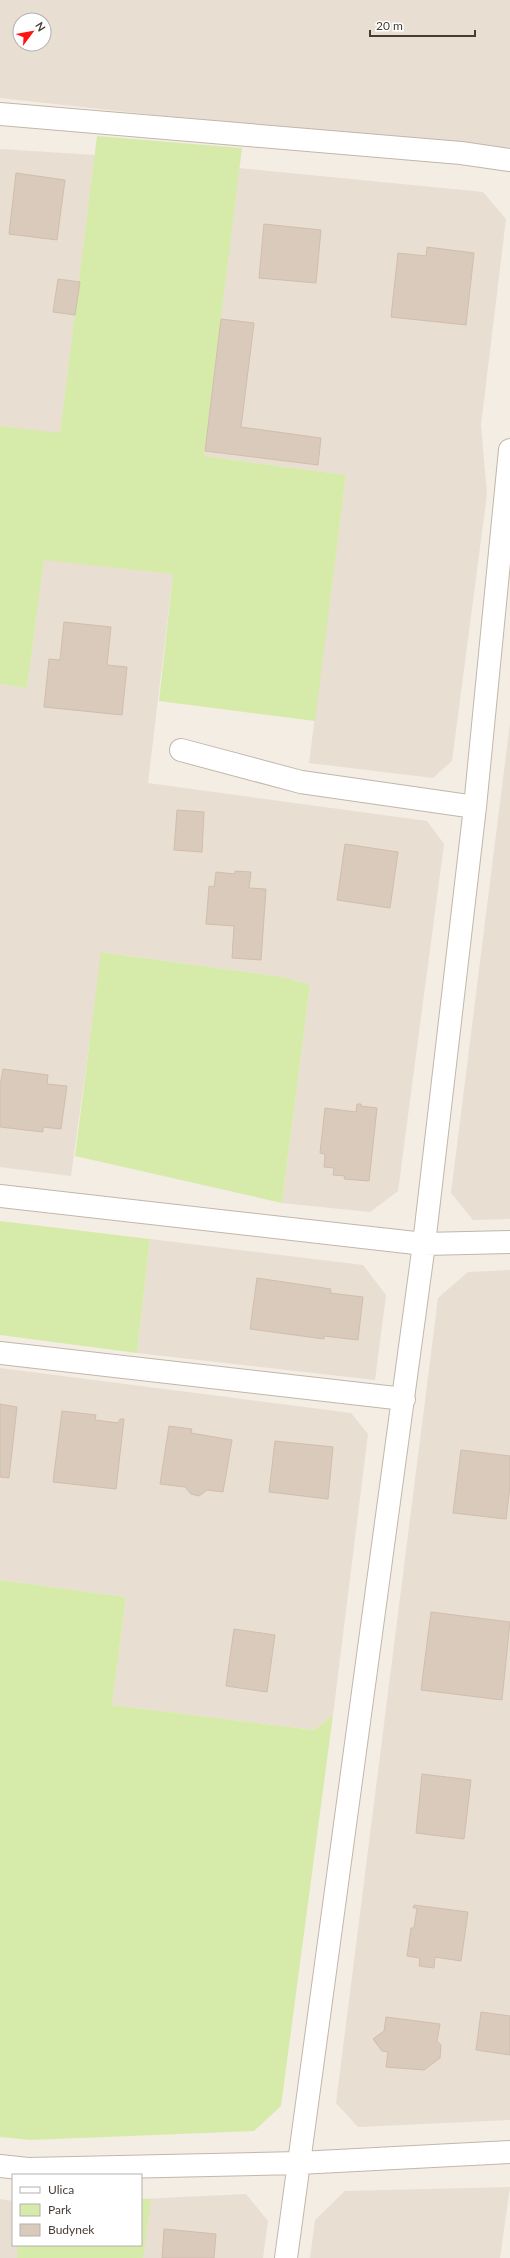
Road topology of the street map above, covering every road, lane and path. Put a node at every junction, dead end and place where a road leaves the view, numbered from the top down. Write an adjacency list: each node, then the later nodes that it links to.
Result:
1 (0, 114): 2 (street)
2 (510, 160)
3 (510, 450): 5 (street)
4 (181, 750): 5 (street)
5 (474, 807): 8 (street)
6 (0, 1196): 8 (street)
7 (510, 1242): 8 (street)
8 (424, 1244): 10 (street)
9 (0, 1353): 10 (street)
10 (404, 1399): 12 (street)
11 (510, 2152): 12 (street)
12 (298, 2163): 13 (street); 14 (street)
13 (0, 2166)
14 (286, 2258)

